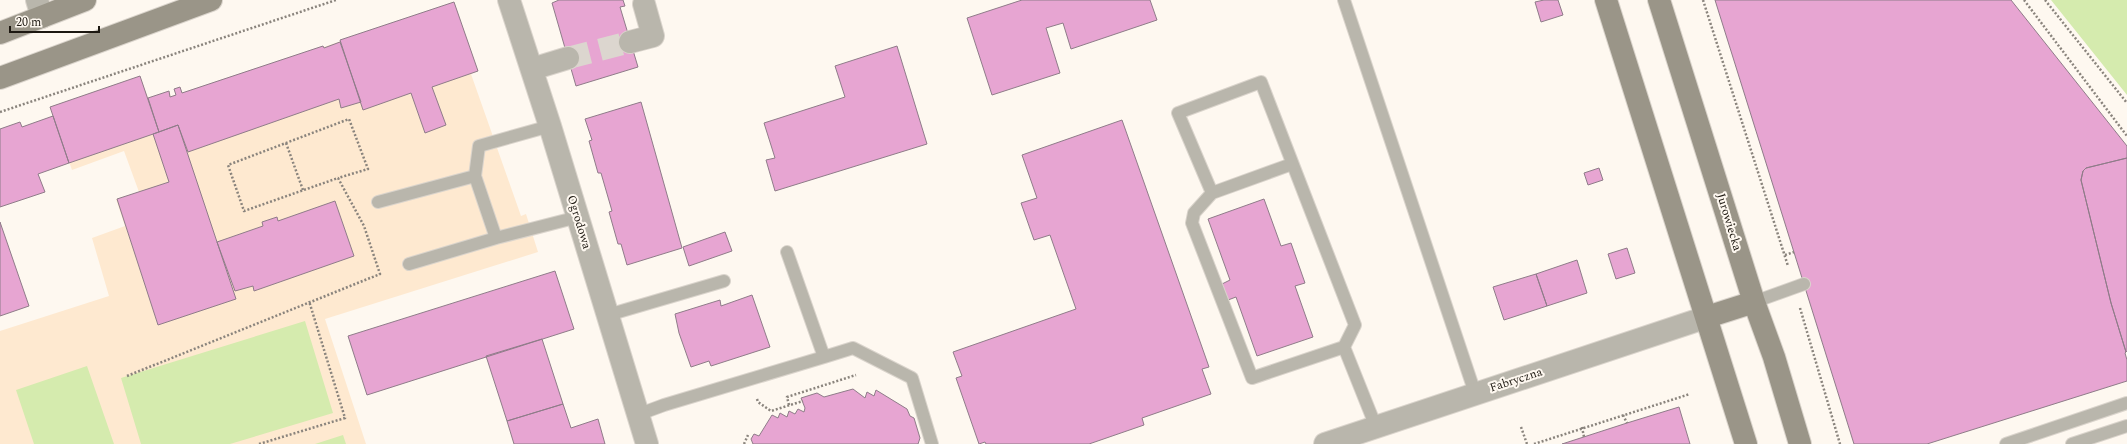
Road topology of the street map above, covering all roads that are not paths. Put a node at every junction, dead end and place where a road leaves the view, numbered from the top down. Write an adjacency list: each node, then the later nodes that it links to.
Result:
1 (85, 0): 8 (street)
2 (211, 0): 13 (street)
3 (509, 0): 12 (street, Ogrodowa)
4 (1344, 0): 30 (lane)
5 (1606, 0): 27 (street)
6 (1659, 0): 25 (street, Jurowiecka)
7 (644, 4): 10 (street)
8 (40, 8): 9 (street)
9 (0, 33)
10 (630, 42)
11 (568, 58): 12 (street)
12 (532, 69): 14 (street, Ogrodowa)
13 (0, 78)
14 (550, 126): 16 (lane); 19 (street, Ogrodowa)
15 (1292, 164): 17 (lane); 17 (lane); 28 (lane)
16 (475, 176): 18 (lane); 20 (lane)
17 (1212, 193): 28 (lane)
18 (378, 202)
19 (578, 217): 20 (lane); 26 (street, Ogrodowa)
20 (496, 238): 22 (lane)
21 (787, 252): 29 (lane)
22 (409, 264)
23 (724, 281): 26 (lane)
24 (1804, 284): 25 (lane)
25 (1754, 302): 27 (street); 39 (street, Jurowiecka)
26 (608, 315): 32 (street, Ogrodowa)
27 (1707, 317): 30 (street, Fabryczna); 38 (street)
28 (1344, 347): 34 (lane)
29 (824, 357): 32 (lane); 36 (lane)
30 (1475, 393): 34 (street, Fabryczna)
31 (2127, 403): 40 (lane)
32 (638, 415): 35 (street, Ogrodowa)
33 (2127, 426): 41 (lane)
34 (1376, 427): 37 (street, Fabryczna)
35 (647, 444)
36 (932, 444)
37 (1325, 444)
38 (1746, 444)
39 (1800, 444)
40 (2006, 444)
41 (2072, 444)

